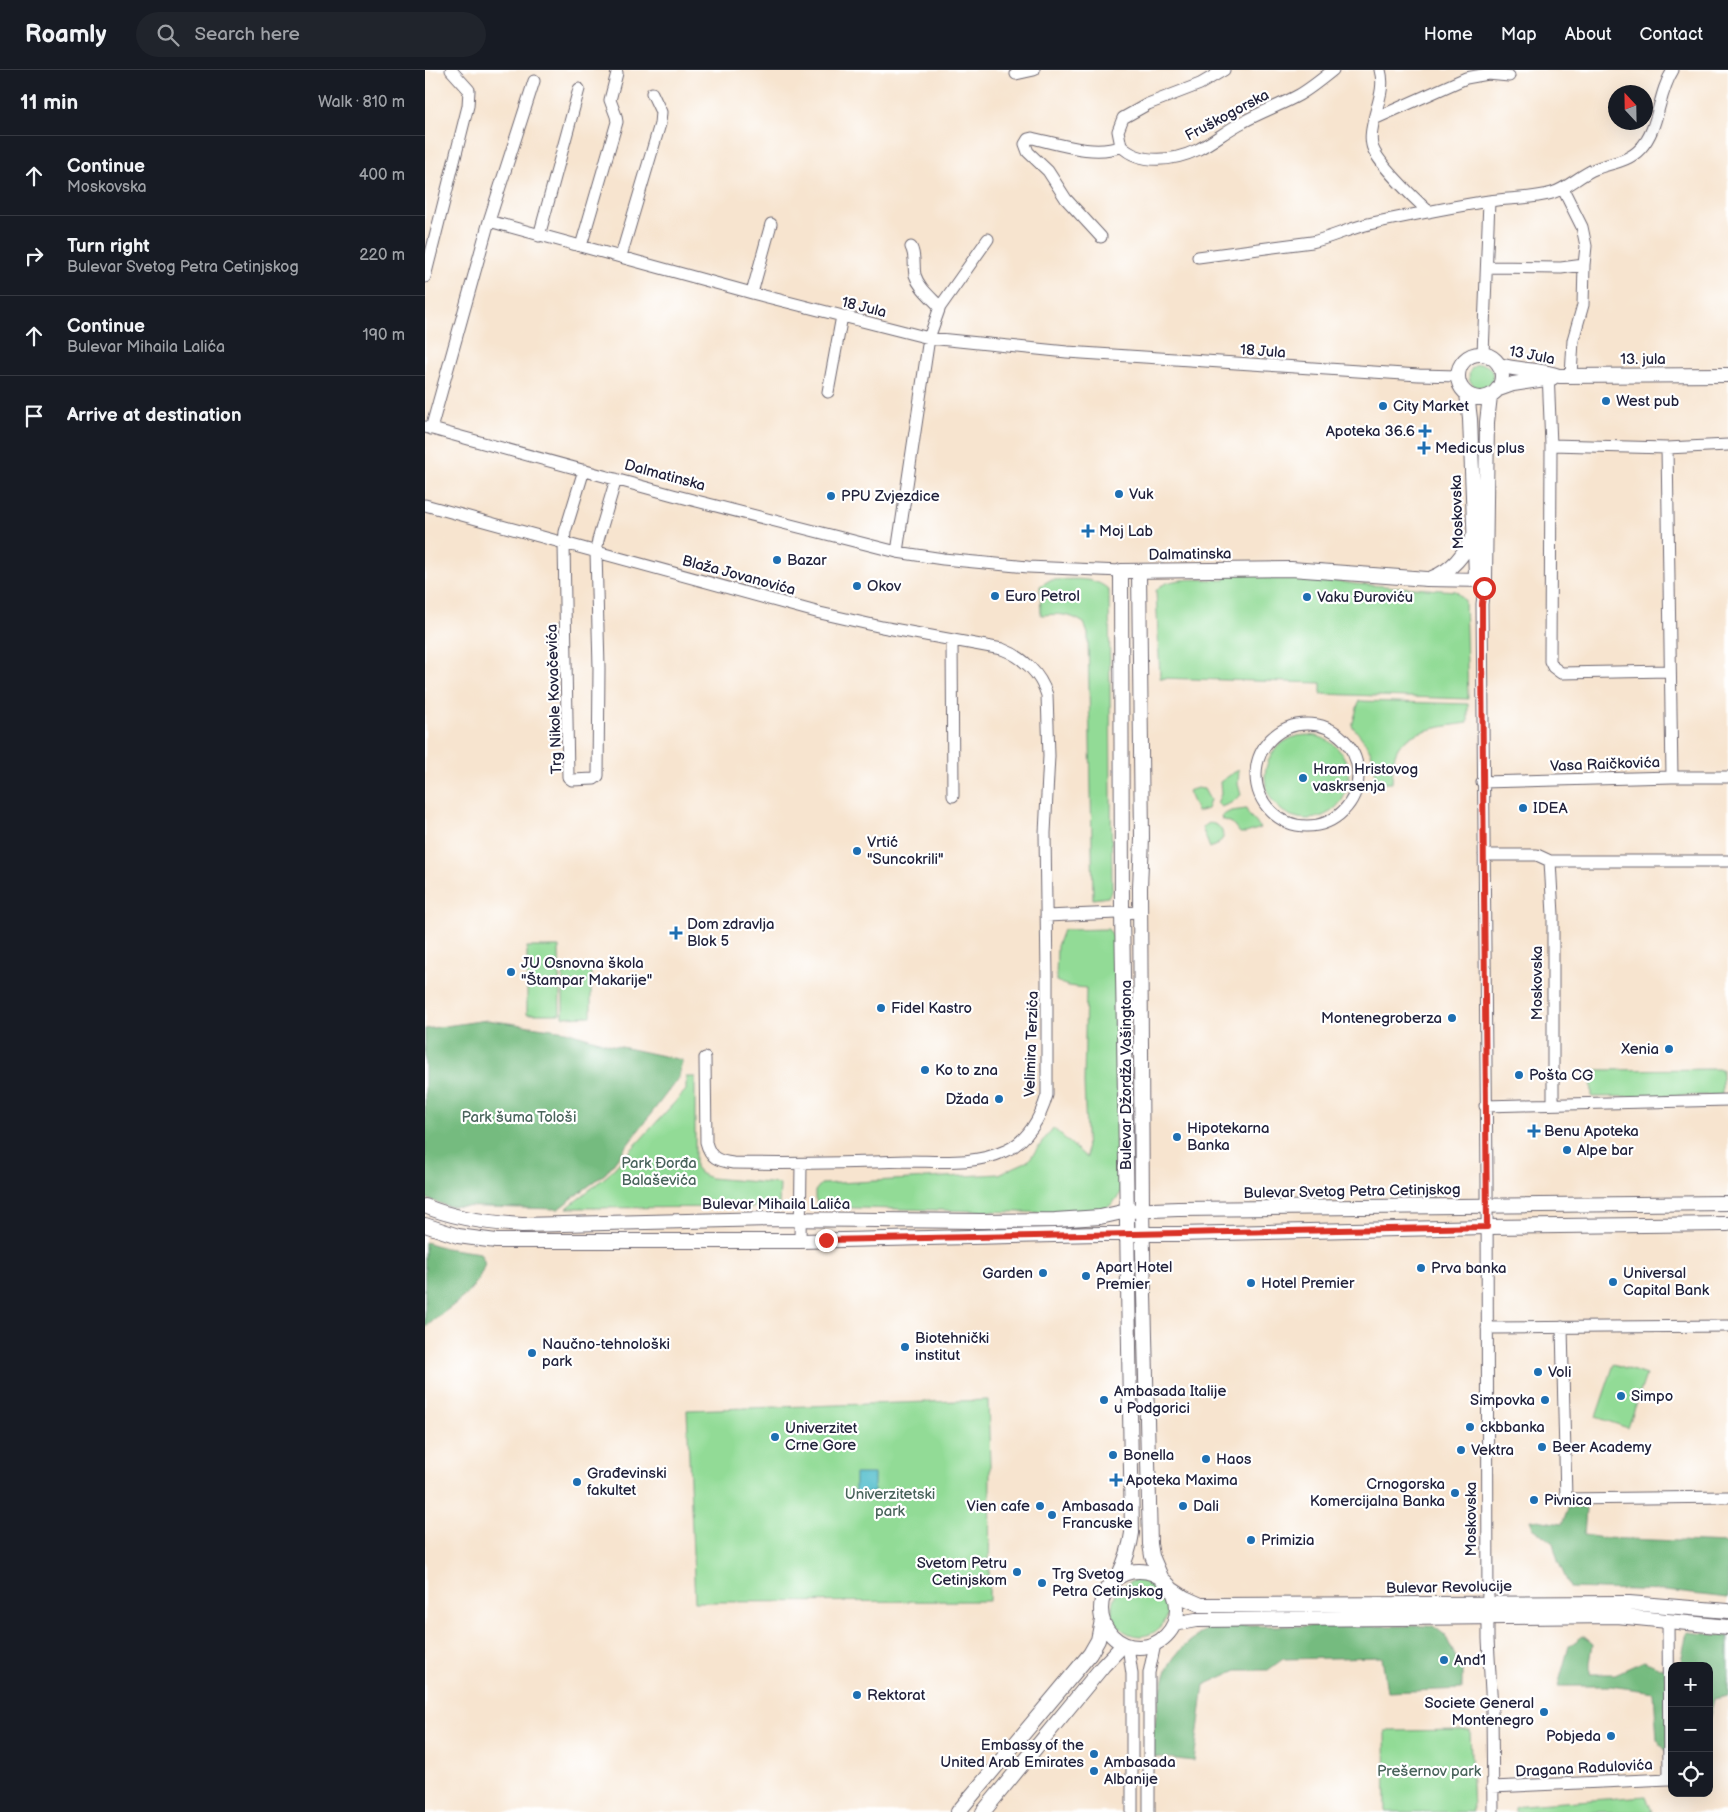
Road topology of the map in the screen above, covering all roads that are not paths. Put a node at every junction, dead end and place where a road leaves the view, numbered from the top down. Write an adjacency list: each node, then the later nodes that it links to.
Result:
1 (451, 70): 29 (street)
2 (1034, 70): 8 (street)
3 (1224, 70): 14 (street)
4 (1333, 70): 14 (street, Fruškogorska)
5 (1380, 70): 13 (street)
6 (1673, 70): 15 (street)
7 (617, 73): 23 (street)
8 (1016, 74)
9 (1509, 76): 13 (street)
10 (534, 81): 18 (street)
11 (579, 89): 20 (street)
12 (652, 94): 25 (street)
13 (1374, 119): 17 (street)
14 (1121, 146): 21 (street)
15 (1563, 189): 16 (street); 27 (street)
16 (1489, 201): 17 (street); 28 (street)
17 (1429, 212): 26 (street)
18 (489, 221): 20 (street, 18 Jula); 42 (street)
19 (771, 224): 30 (street)
20 (539, 236): 23 (street, 18 Jula)
21 (1101, 237)
22 (988, 239): 31 (street)
23 (581, 246): 25 (street, 18 Jula)
24 (911, 247): 31 (street)
25 (621, 256): 30 (street, 18 Jula)
26 (1198, 258)
27 (1584, 265): 28 (street); 38 (street)
28 (1487, 267): 34 (street)
29 (425, 278)
30 (752, 293): 32 (street, 18 Jula)
31 (940, 307): 33 (street)
32 (841, 316): 33 (street, 18 Jula); 39 (street)
33 (929, 338): 37 (street, 18 Jula); 52 (street)
34 (1483, 354): 35 (main road); 37 (main road)
35 (1499, 365): 38 (main road, 13 Jula); 40 (main road)
36 (1728, 375): 38 (main road, 13. jula)
37 (1458, 376): 41 (main road)
38 (1557, 376): 40 (main road, 13 Jula); 43 (street)
39 (828, 392)
40 (1495, 392): 41 (main road); 56 (main road, Moskovska)
41 (1467, 394): 49 (main road, Moskovska)
42 (428, 428): 46 (street, Dalmatinska)
43 (1551, 445): 45 (street); 58 (street)
44 (1728, 445): 45 (street)
45 (1667, 448): 58 (street)
46 (584, 470): 47 (street, Dalmatinska); 50 (street)
47 (616, 479): 51 (street); 52 (street, Dalmatinska)
48 (425, 505): 50 (street, Blaža Jovanovića)
49 (1474, 536): 55 (main road); 56 (main road, Moskovska)
50 (564, 544): 51 (street, Blaža Jovanovića); 51 (street, Trg Nikole Kovačevića)
51 (596, 552): 57 (street, Blaža Jovanovića)
52 (897, 552): 53 (street, Dalmatinska)
53 (1121, 571): 54 (main road, Dalmatinska); 68 (main road, Bulevar Džordža Vašingtona)
54 (1139, 571): 55 (main road, Dalmatinska); 69 (main road, Bulevar Džordža Vašingtona)
55 (1427, 579): 56 (main road, Dalmatinska)
56 (1480, 580): 62 (street, Moskovska)
57 (952, 640): 59 (street, Blaža Jovanovića); 64 (street)
58 (1669, 671): 60 (street)
59 (1039, 679): 70 (street, Velimira Terzića)
60 (1672, 777): 61 (street, Vasa Raičkovića); 62 (street, Vasa Raičkovića)
61 (1728, 777)
62 (1482, 782): 65 (street, Moskovska)
63 (1259, 793): 63 (street)
64 (953, 796)
65 (1484, 855): 66 (street); 74 (street, Moskovska)
66 (1550, 861): 67 (street); 73 (street, Moskovska)
67 (1728, 861)
68 (1122, 912): 69 (street); 70 (street); 79 (main road, Bulevar Džordža Vašingtona)
69 (1141, 912): 80 (main road, Bulevar Džordža Vašingtona)
70 (1046, 916): 75 (street, Velimira Terzića)
71 (705, 1058): 75 (street, Velimira Terzića)
72 (1728, 1100): 73 (street)
73 (1553, 1103): 74 (street)
74 (1485, 1106): 77 (street, Moskovska)
75 (801, 1164): 81 (street)
76 (1728, 1203): 77 (main road, Bulevar Svetog Petra Cetinjskog)
77 (1487, 1205): 80 (main road, Bulevar Svetog Petra Cetinjskog); 84 (street, Moskovska)
78 (425, 1206): 81 (main road, Bulevar Mihaila Lalića)
79 (1127, 1211): 80 (main road, Bulevar Svetog Petra Cetinjskog); 81 (main road, Bulevar Mihaila Lalića); 85 (main road, Bulevar Džordža Vašingtona)
80 (1142, 1211): 86 (main road, Bulevar Džordža Vašingtona)
81 (800, 1220): 87 (street)
82 (1728, 1224): 84 (main road)
83 (425, 1225): 87 (main road)
84 (1487, 1227): 86 (main road); 90 (street, Moskovska)
85 (1128, 1233): 86 (main road); 87 (main road); 92 (main road, Bulevar Džordža Vašingtona)
86 (1143, 1233): 93 (main road, Bulevar Džordža Vašingtona)
87 (800, 1241)
88 (1728, 1326): 89 (street)
89 (1562, 1327): 90 (street); 91 (street)
90 (1487, 1328): 95 (street, Moskovska)
91 (1728, 1497)
92 (1118, 1577): 93 (main road); 98 (main road)
93 (1161, 1577): 94 (main road)
94 (1173, 1590): 95 (main road, Bulevar Revolucije); 100 (main road)
95 (1488, 1602): 96 (main road, Bulevar Revolucije); 97 (street, Moskovska)
96 (1728, 1611)
97 (1488, 1618): 99 (main road, Bulevar Revolucije); 100 (main road, Bulevar Revolucije); 104 (street, Moskovska)
98 (1102, 1620): 103 (main road); 105 (main road)
99 (1668, 1620): 101 (main road, Bulevar Revolucije); 104 (street, Dragana Radulovića)
100 (1174, 1624): 102 (main road)
101 (1728, 1627)
102 (1155, 1644): 103 (main road); 108 (street)
103 (1126, 1645): 106 (main road); 107 (street)
104 (1492, 1787): 109 (street, Moskovska)
105 (958, 1812)
106 (983, 1812)
107 (1132, 1812)
108 (1149, 1812)
109 (1493, 1812)

